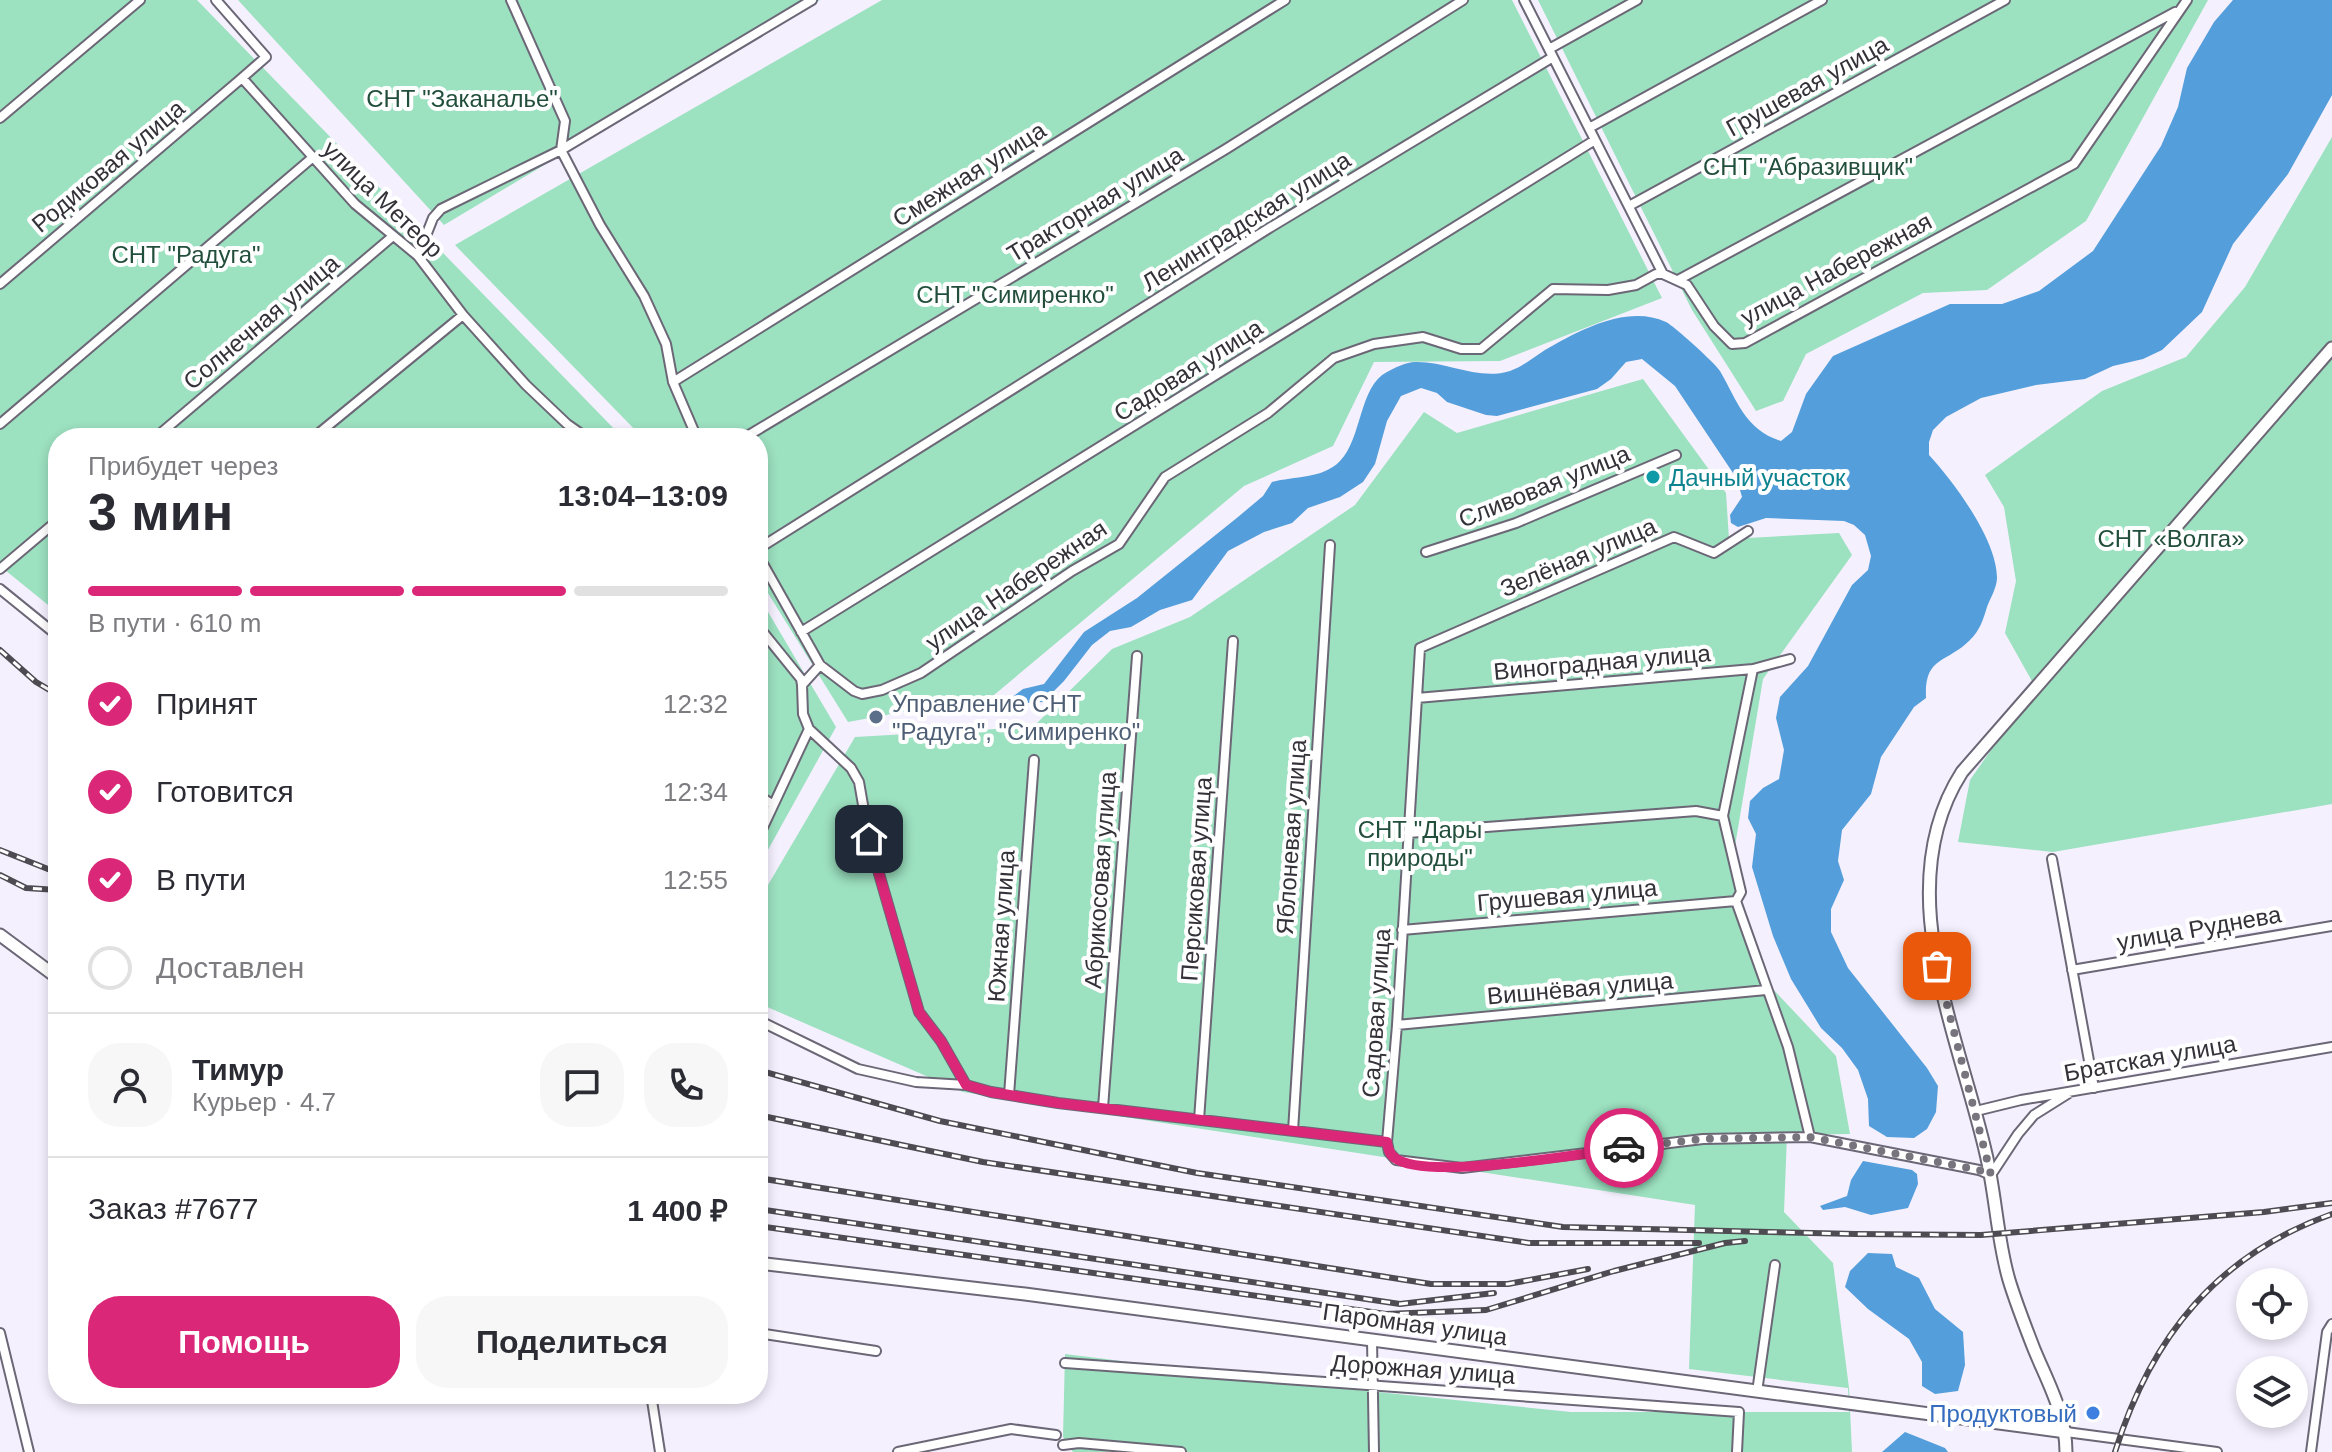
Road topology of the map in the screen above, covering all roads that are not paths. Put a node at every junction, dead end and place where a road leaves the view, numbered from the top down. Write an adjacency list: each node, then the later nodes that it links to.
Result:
1 (140, 0): 15 (street)
2 (216, 0): 14 (street)
3 (511, 0): 18 (street)
4 (812, 0): 18 (street)
5 (1285, 0): 28 (street, Смежная улица)
6 (1463, 0): 34 (street, Тракторная улица)
7 (1524, 0): 13 (street)
8 (1637, 0): 13 (street)
9 (1822, 0): 16 (street)
10 (2005, 0): 20 (street, Грушевая улица)
11 (2187, 0): 12 (street, улица Набережная)
12 (2180, 10): 24 (street); 24 (street, улица Набережная)
13 (1551, 53): 16 (street); 38 (street, Ленинградская улица)
14 (242, 78): 19 (street, улица Метеор); 25 (street, Родиковая улица)
15 (0, 118)
16 (1589, 128): 17 (street)
17 (1595, 140): 20 (street); 45 (street, Садовая улица)
18 (561, 150): 22 (street); 28 (street)
19 (312, 158): 21 (street, улица Метеор); 29 (street)
20 (1629, 206): 23 (street)
21 (393, 236): 22 (street, улица Метеор); 30 (street, Солнечная улица)
22 (418, 256): 26 (street, улица Метеор)
23 (1663, 274): 24 (street, улица Набережная); 51 (street, улица Набережная)
24 (1678, 280)
25 (0, 284)
26 (463, 315): 31 (street); 32 (street, улица Метеор)
27 (2332, 348): 78 (street)
28 (673, 382): 33 (street)
29 (0, 424)
30 (167, 428)
31 (325, 428)
32 (573, 428)
33 (693, 428)
34 (761, 428)
35 (1676, 455): 40 (street, Сливовая улица)
36 (48, 528): 41 (street)
37 (1748, 531): 48 (street, Зелёная улица)
38 (768, 543)
39 (1330, 545): 80 (street, Яблоневая улица)
40 (1426, 552)
41 (0, 569)
42 (768, 573): 45 (street)
43 (0, 589): 44 (street)
44 (48, 628)
45 (801, 632): 51 (street)
46 (768, 638): 53 (street)
47 (1233, 641): 79 (street, Персиковая улица)
48 (1420, 648): 54 (street, Садовая улица)
49 (1137, 656): 77 (street, Абрикосовая улица)
50 (1790, 659): 52 (street, Виноградная улица)
51 (820, 665): 53 (street)
52 (1753, 669): 54 (street, Виноградная улица); 60 (street)
53 (802, 685): 55 (street)
54 (1417, 698): 61 (street, Садовая улица)
55 (809, 729): 58 (street); 73 (street)
56 (1034, 760): 76 (street, Южная улица)
57 (768, 801): 58 (street)
58 (772, 804): 59 (street)
59 (768, 814)
60 (1723, 816): 61 (street); 63 (street)
61 (1408, 833): 65 (street, Садовая улица)
62 (2052, 859): 67 (street)
63 (1736, 901): 65 (street, Грушевая улица); 69 (street)
64 (2332, 926): 67 (street, улица Руднева)
65 (1402, 930): 71 (street, Садовая улица)
66 (0, 935): 68 (street)
67 (2072, 970): 74 (street)
68 (48, 971)
69 (1766, 990): 71 (street, Вишнёвая улица); 81 (street)
70 (768, 1025): 73 (street)
71 (1397, 1025): 82 (street, Садовая улица)
72 (2332, 1047): 74 (street, Братская улица)
73 (966, 1085): 76 (street)
74 (2094, 1088): 75 (street, Братская улица)
75 (2069, 1093): 78 (street, Братская улица); 83 (street)
76 (1009, 1095): 77 (street)
77 (1103, 1108): 79 (street)
78 (1976, 1111): 83 (street)
79 (1199, 1120): 80 (street)
80 (1293, 1131): 82 (street)
81 (1810, 1137): 82 (street); 83 (street)
82 (1387, 1142)
83 (1991, 1175): 95 (street)
84 (768, 1264): 89 (street, Паромная улица)
85 (1775, 1265): 93 (street)
86 (2332, 1324): 106 (street)
87 (0, 1333): 98 (street)
88 (768, 1335): 90 (street)
89 (1372, 1340): 92 (street); 93 (street, Паромная улица)
90 (876, 1351)
91 (1065, 1363): 92 (street, Дорожная улица)
92 (1373, 1385): 102 (street); 103 (street, Дорожная улица)
93 (1757, 1392): 95 (street, Паромная улица)
94 (653, 1404): 99 (street)
95 (2066, 1432): 104 (street); 105 (street)
96 (1056, 1435): 100 (street)
97 (1063, 1445): 101 (street)
98 (29, 1452)
99 (660, 1452)
100 (898, 1452)
101 (1181, 1452)
102 (1374, 1452)
103 (1737, 1452)
104 (2066, 1452)
105 (2217, 1452)
106 (2311, 1452)

